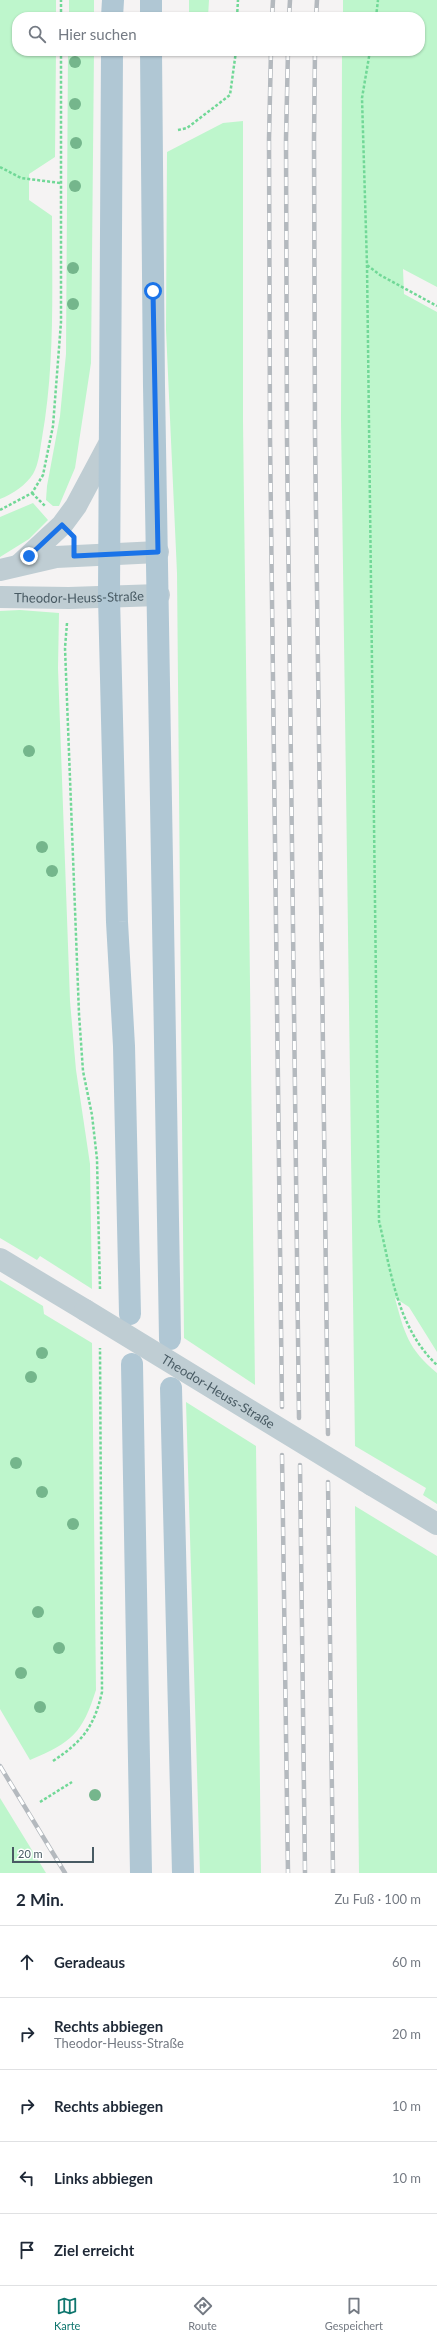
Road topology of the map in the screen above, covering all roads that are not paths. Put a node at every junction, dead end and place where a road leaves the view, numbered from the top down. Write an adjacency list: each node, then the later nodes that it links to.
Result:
1 (113, 0): 3 (main road)
2 (151, 0): 4 (main road)
3 (112, 12)
4 (151, 12)
5 (112, 56): 7 (main road)
6 (151, 56): 8 (main road)
7 (109, 444): 9 (main road); 10 (street)
8 (158, 552): 9 (street); 11 (main road)
9 (109, 553): 10 (street); 13 (main road)
10 (9, 568)
11 (159, 595): 13 (street, Theodor-Heuss-Straße); 16 (main road)
12 (0, 597): 13 (street, Theodor-Heuss-Straße)
13 (109, 597): 15 (main road)
14 (0, 1259): 19 (street, Theodor-Heuss-Straße, bridge)
15 (130, 1314)
16 (170, 1339)
17 (132, 1364): 20 (main road)
18 (171, 1388): 21 (main road)
19 (437, 1524)
20 (141, 1873)
21 (183, 1873)

